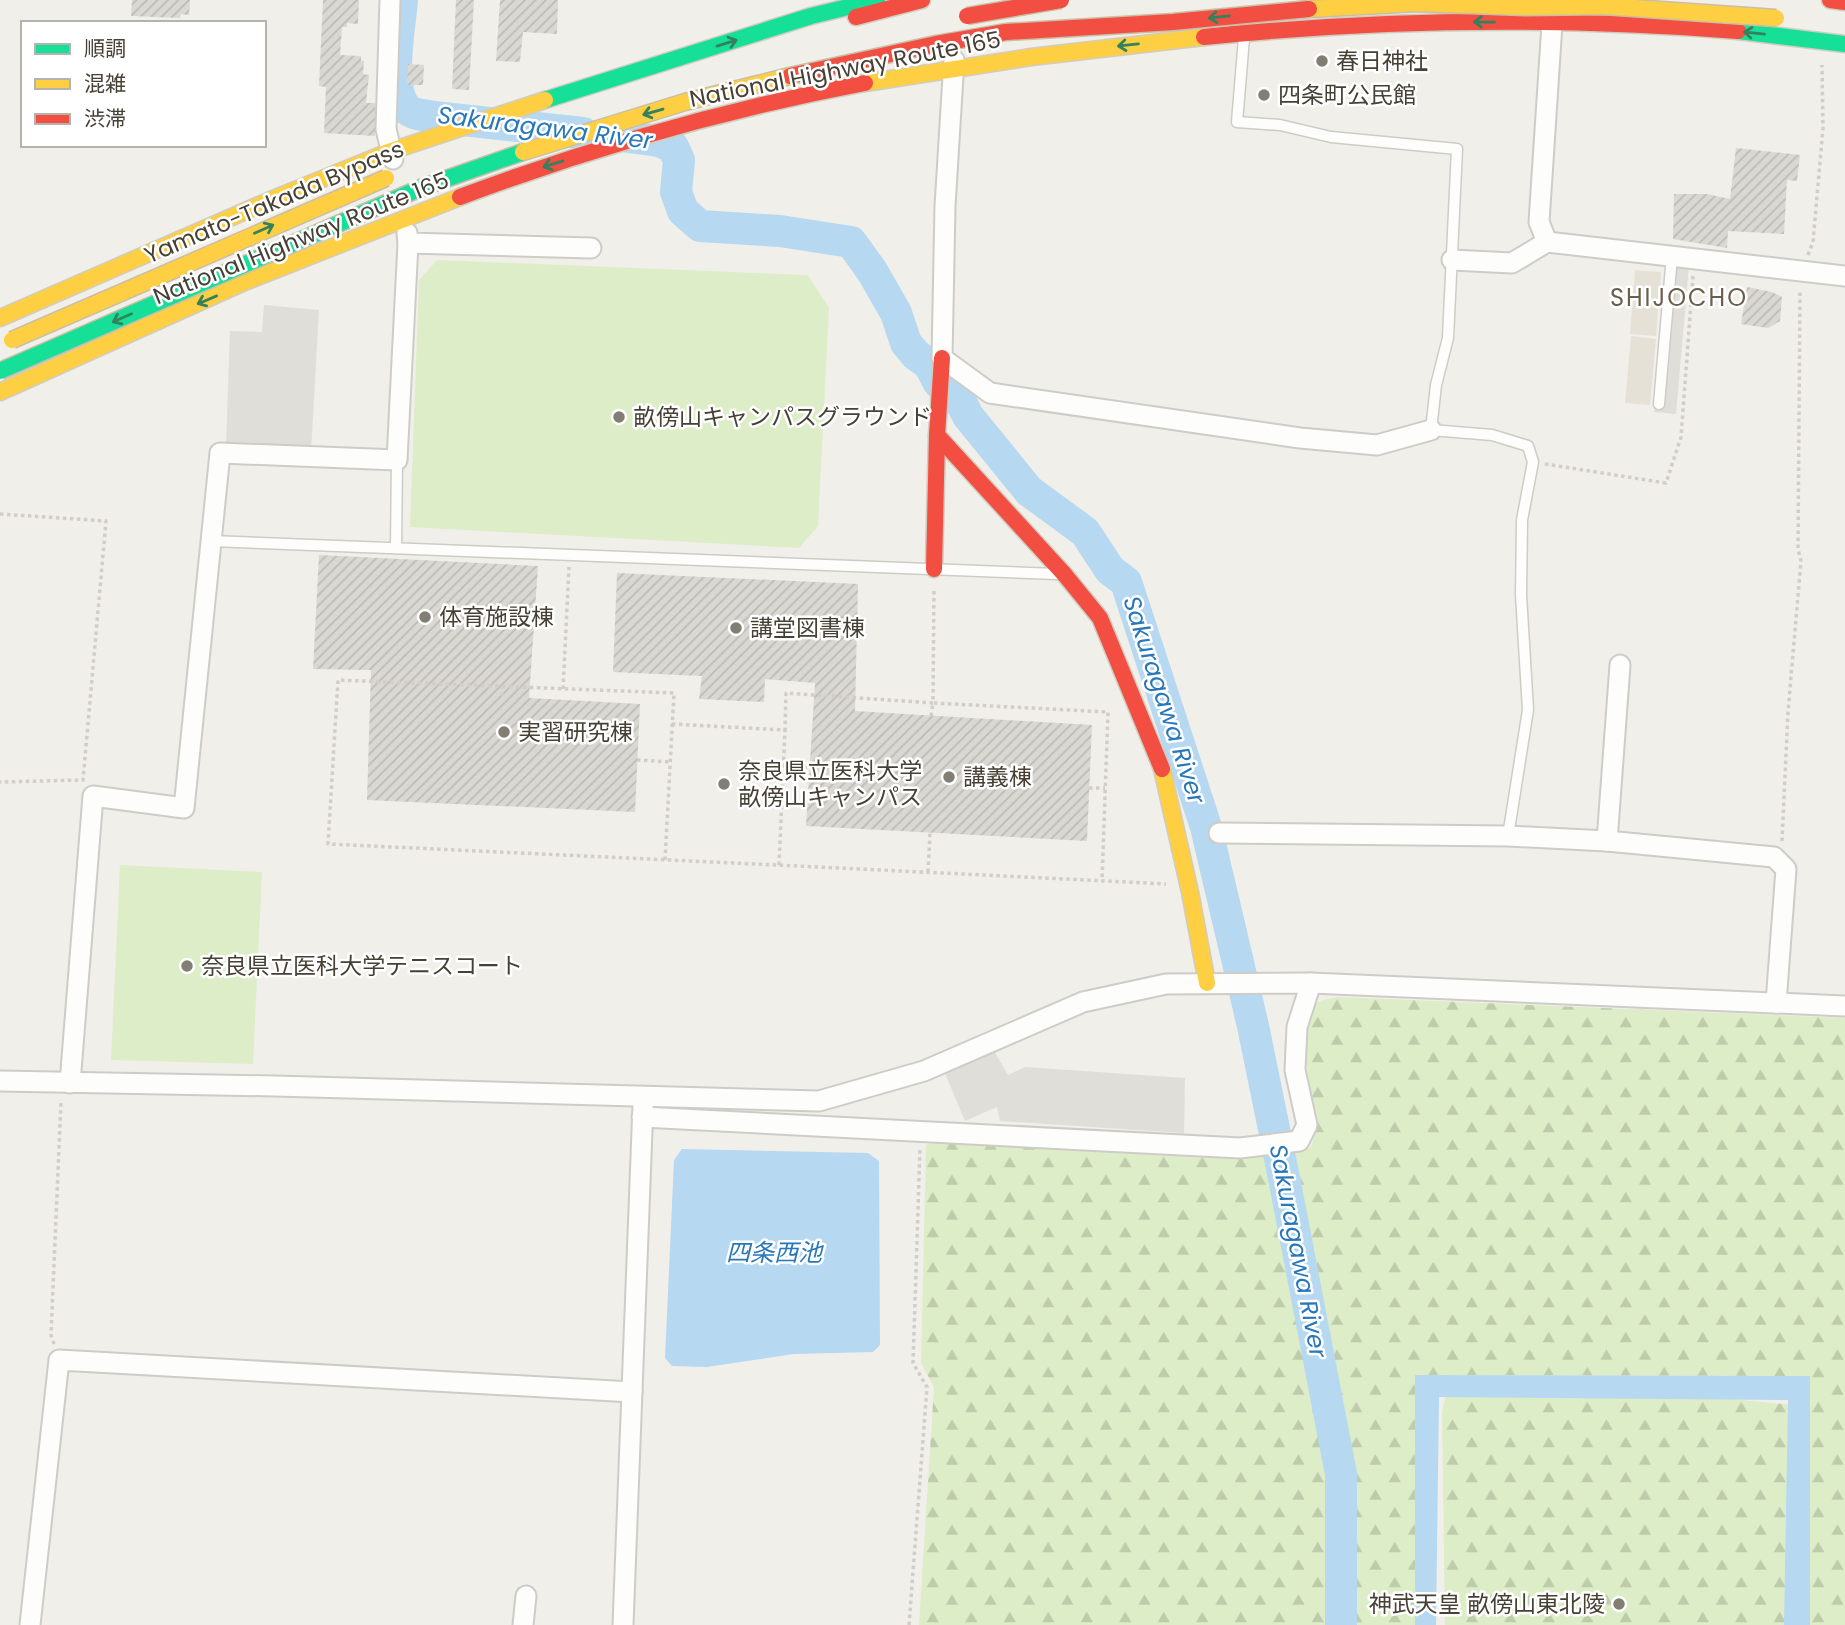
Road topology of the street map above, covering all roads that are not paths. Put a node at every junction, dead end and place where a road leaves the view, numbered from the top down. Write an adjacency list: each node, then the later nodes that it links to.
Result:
1 (390, 0): 19 (street)
2 (877, 0): 19 (main road, National Highway Route 165, one-way to 2)
3 (922, 0): 17 (main road)
4 (963, 0): 18 (street)
5 (1061, 0): 12 (main road, bridge)
6 (1235, 0): 14 (main road, Yamato-Takada Bypass, bridge)
7 (1246, 0): 15 (street)
8 (1554, 0): 13 (main road)
9 (1830, 0): 10 (main road)
10 (1845, 2)
11 (1783, 18): 14 (main road, one-way to 14, bridge)
12 (946, 20)
13 (1552, 24): 15 (main road, National Highway Route 165, one-way to 15); 16 (main road, National Highway Route 165, one-way to 13); 22 (street)
14 (1006, 32): 31 (main road, Yamato-Takada Bypass, one-way to 31, bridge)
15 (1245, 34): 18 (main road, National Highway Route 165, one-way to 18); 26 (lane)
16 (1845, 44)
17 (747, 53)
18 (953, 67): 21 (main road, National Highway Route 165, one-way to 21); 30 (street)
19 (391, 151): 21 (street); 28 (main road, National Highway Route 165)
20 (403, 170): 29 (main road, Yamato-Takada Bypass, one-way to 20, bridge)
21 (405, 216): 23 (street); 32 (main road, National Highway Route 165, one-way to 32)
22 (1547, 242): 25 (street); 26 (street)
23 (408, 243): 24 (street); 36 (street)
24 (591, 248)
25 (1672, 256): 27 (street); 33 (lane)
26 (1452, 260): 34 (lane)
27 (1845, 276)
28 (0, 318)
29 (0, 345)
30 (942, 358): 34 (street); 35 (main road)
31 (0, 370)
32 (0, 392)
33 (1659, 404)
34 (1431, 430): 43 (lane)
35 (937, 435): 39 (main road); 40 (main road)
36 (397, 460): 37 (street); 38 (lane)
37 (211, 541): 38 (lane); 50 (street)
38 (396, 548): 39 (lane)
39 (934, 569): 40 (lane)
40 (1065, 575): 45 (main road)
41 (1620, 665): 44 (street)
42 (1219, 834): 43 (street)
43 (1508, 836): 44 (street)
44 (1607, 841): 47 (street)
45 (1207, 983): 46 (street); 51 (street)
46 (1311, 983): 47 (street); 51 (street)
47 (1776, 1003): 48 (street)
48 (1845, 1006)
49 (0, 1081): 50 (street)
50 (66, 1083): 51 (street)
51 (643, 1107): 52 (street)
52 (632, 1392): 54 (street); 56 (street)
53 (526, 1596): 55 (street)
54 (30, 1625)
55 (523, 1625)
56 (623, 1625)

